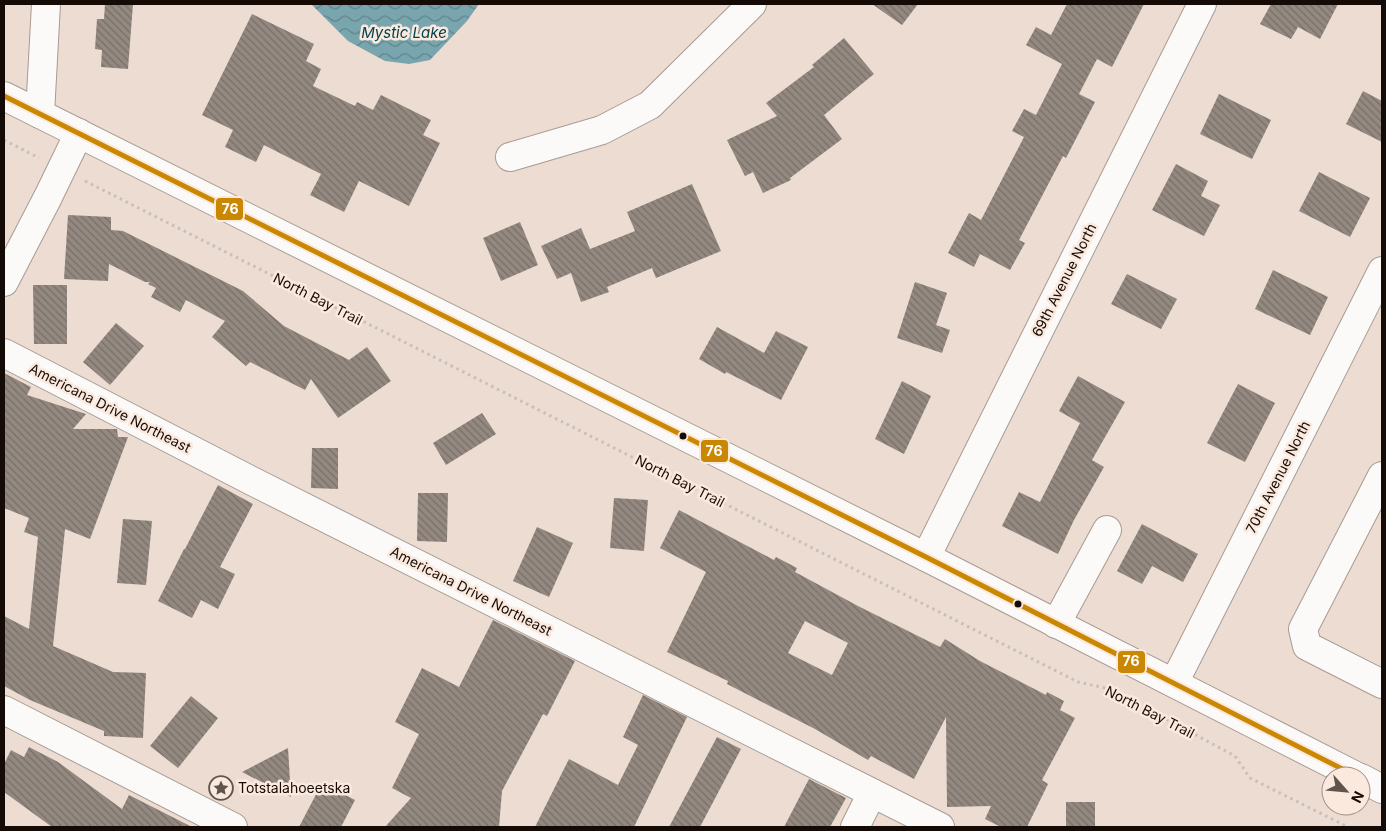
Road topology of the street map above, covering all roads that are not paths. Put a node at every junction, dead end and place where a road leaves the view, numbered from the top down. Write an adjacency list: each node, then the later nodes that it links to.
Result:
1 (46, 4): 5 (street)
2 (752, 4): 7 (street)
3 (1202, 4): 13 (street, 69th Avenue North)
4 (4, 96): 5 (street)
5 (40, 114): 6 (street)
6 (79, 133): 9 (street); 13 (street)
7 (510, 157)
8 (1382, 271): 15 (street, 70th Avenue North)
9 (4, 282)
10 (4, 353): 19 (street, Americana Drive Northeast)
11 (1382, 476): 16 (street)
12 (1107, 530): 14 (street)
13 (926, 557): 14 (street)
14 (1056, 624): 15 (street)
15 (1174, 683): 18 (street)
16 (1382, 684)
17 (4, 710): 20 (street)
18 (1336, 766)
19 (872, 793): 21 (street); 22 (street, Americana Drive Northeast)
20 (233, 827)
21 (855, 827)
22 (940, 827)

